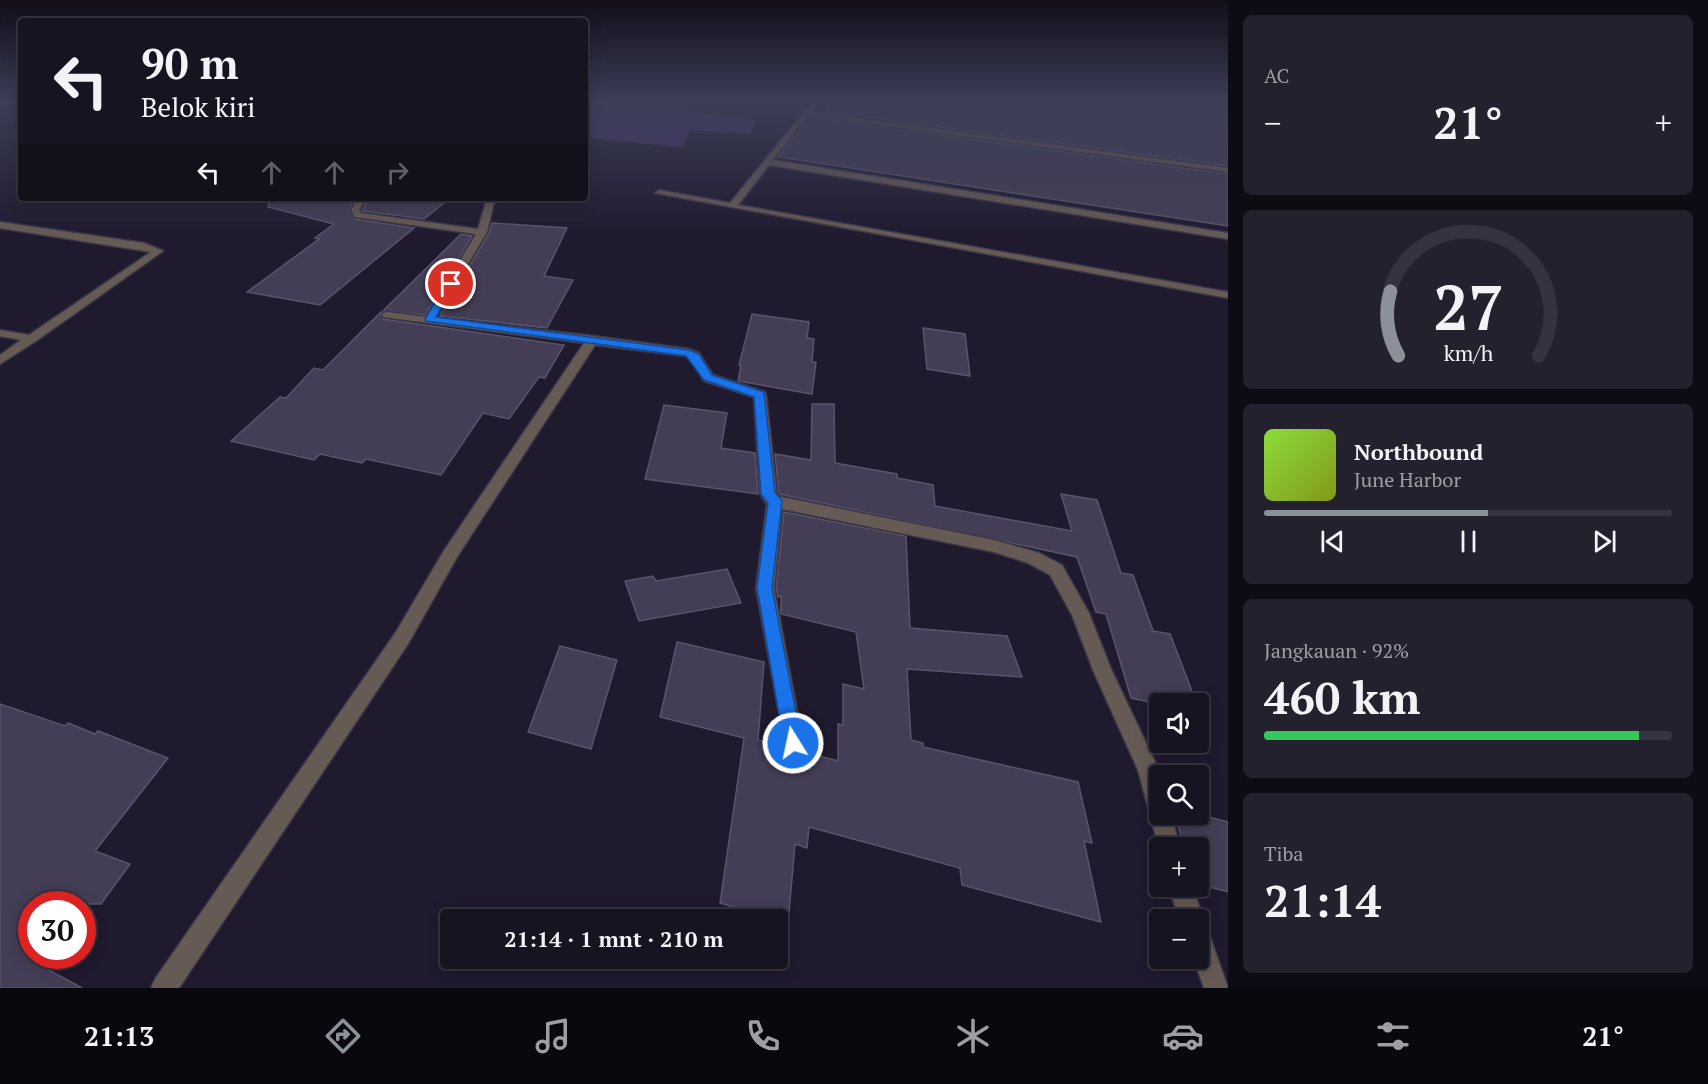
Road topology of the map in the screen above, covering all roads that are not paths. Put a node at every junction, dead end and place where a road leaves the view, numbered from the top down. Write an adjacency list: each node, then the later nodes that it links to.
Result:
1 (780, 147): 3 (street)
2 (1059, 147): 4 (street)
3 (768, 162): 8 (street); 11 (street)
4 (1228, 170)
5 (658, 193): 8 (street)
6 (360, 201): 10 (street)
7 (489, 201): 10 (street)
8 (733, 205): 12 (street)
9 (0, 225): 16 (street)
10 (482, 232): 14 (street)
11 (1228, 236)
12 (1228, 295)
13 (387, 315): 14 (street)
14 (430, 319): 17 (street)
15 (0, 333): 16 (street)
16 (32, 339): 18 (street)
17 (593, 339): 19 (street); 23 (street)
18 (0, 360)
19 (775, 501): 20 (street); 21 (street)
20 (793, 743)
21 (1149, 773)
22 (1209, 967): 24 (street)
23 (164, 988)
24 (1217, 988)

